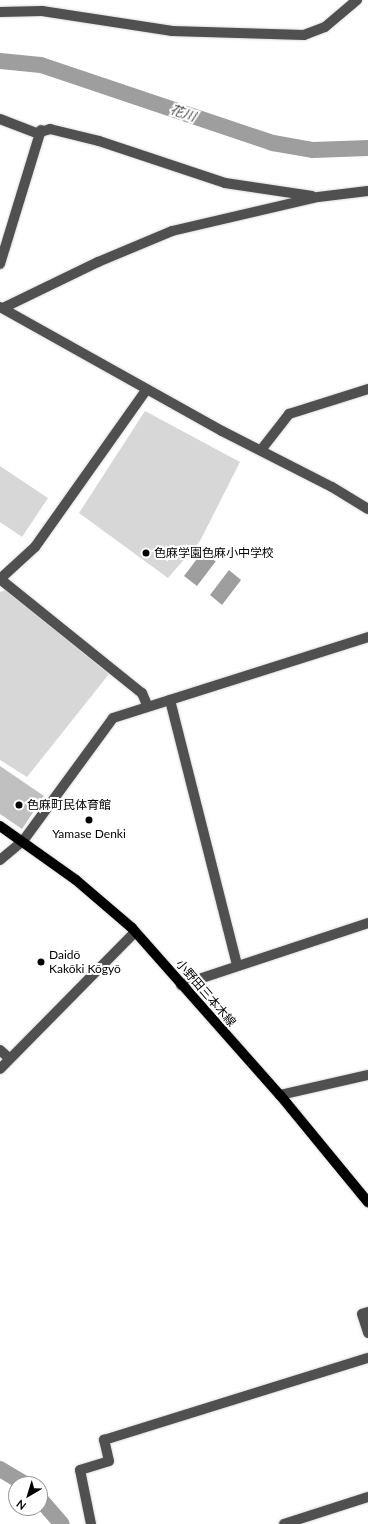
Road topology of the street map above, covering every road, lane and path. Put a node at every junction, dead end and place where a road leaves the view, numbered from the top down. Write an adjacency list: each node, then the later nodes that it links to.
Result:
1 (357, 0): 2 (street)
2 (0, 12)
3 (0, 119): 4 (street)
4 (41, 130): 6 (street); 7 (street)
5 (368, 190): 6 (street)
6 (318, 197): 8 (street)
7 (0, 264)
8 (1, 308): 10 (street)
9 (368, 389): 11 (street)
10 (146, 390): 11 (street); 13 (street)
11 (261, 450): 12 (street)
12 (368, 509)
13 (0, 579): 16 (street)
14 (368, 637): 15 (street)
15 (170, 700): 16 (street); 22 (street)
16 (147, 705): 18 (street)
17 (0, 826): 18 (main road, 小野田三本木線)
18 (23, 841): 19 (street); 21 (main road, 小野田三本木線)
19 (0, 860)
20 (368, 923): 22 (street)
21 (135, 932): 23 (main road, 小野田三本木線); 25 (street)
22 (237, 965): 23 (street)
23 (181, 985): 28 (main road, 小野田三本木線)
24 (0, 1050): 25 (street)
25 (10, 1059): 26 (street)
26 (0, 1069)
27 (368, 1075): 28 (street)
28 (280, 1095): 29 (main road, 小野田三本木線)
29 (368, 1202)
30 (368, 1312): 31 (street)
31 (368, 1333)
32 (368, 1358): 34 (street)
33 (368, 1497): 35 (street)
34 (91, 1524)
35 (284, 1524)

